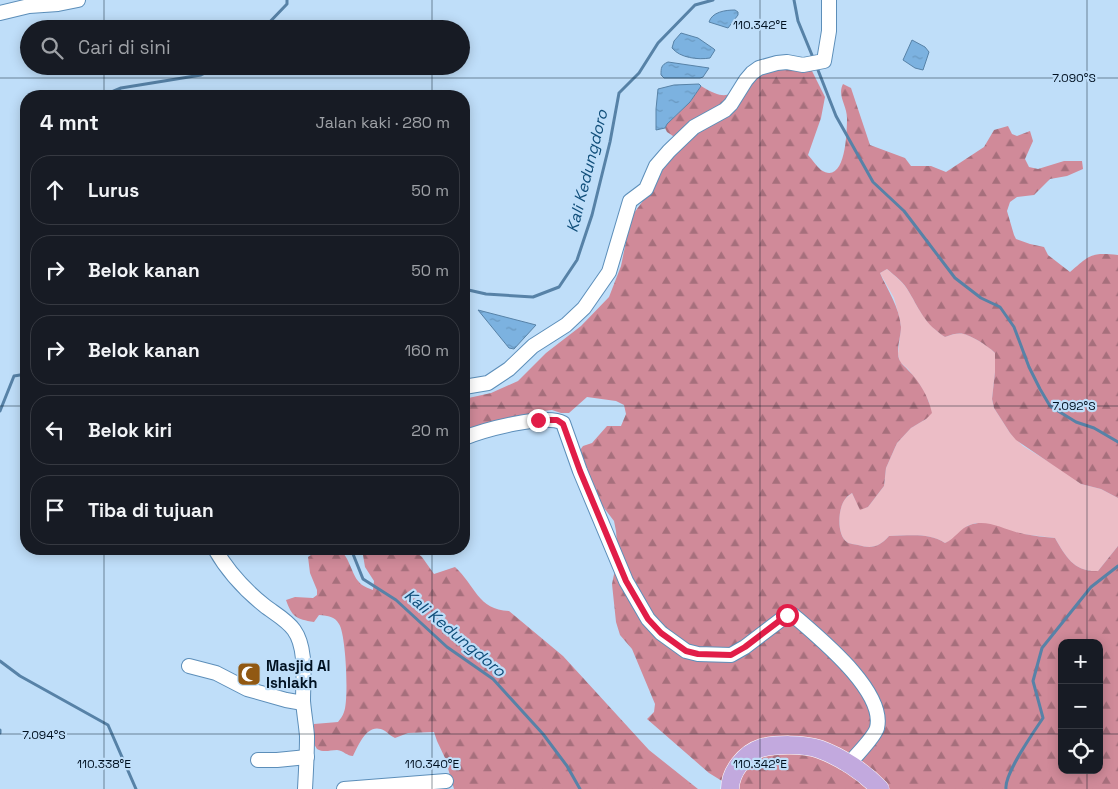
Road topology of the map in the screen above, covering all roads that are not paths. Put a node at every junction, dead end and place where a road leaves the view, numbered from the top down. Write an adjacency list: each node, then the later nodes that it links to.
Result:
1 (78, 0): 3 (street)
2 (830, 0): 4 (street)
3 (0, 13)
4 (470, 386)
5 (470, 437): 11 (street)
6 (218, 555): 8 (street)
7 (189, 666): 8 (street)
8 (303, 702): 9 (street)
9 (307, 757): 10 (street); 13 (street)
10 (258, 760)
11 (849, 764): 15 (main road); 16 (main road)
12 (446, 781): 14 (street)
13 (305, 789)
14 (344, 789)
15 (730, 789)
16 (880, 789)

